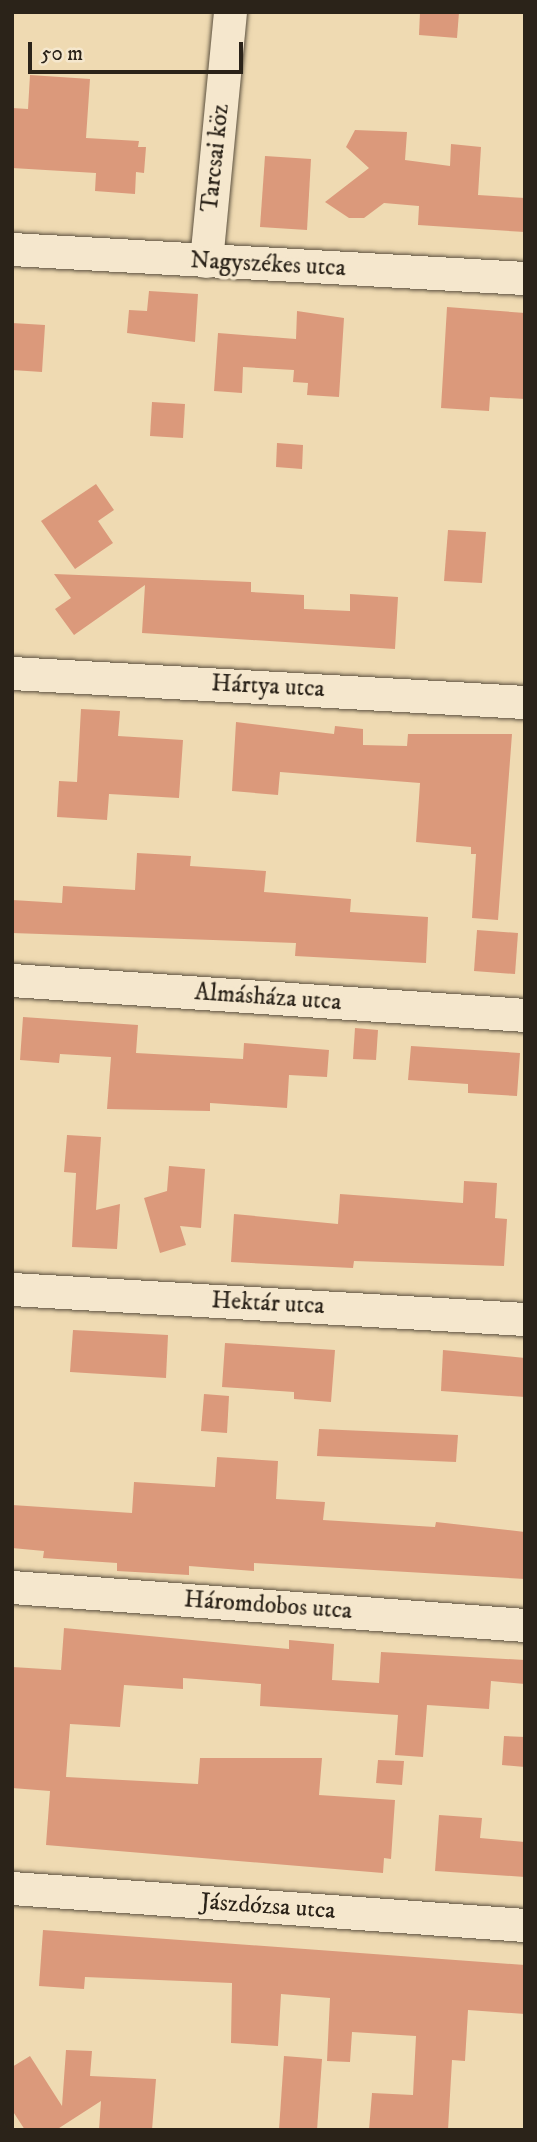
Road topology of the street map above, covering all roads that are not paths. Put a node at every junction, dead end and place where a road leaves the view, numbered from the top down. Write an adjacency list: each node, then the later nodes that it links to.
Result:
1 (230, 12): 3 (street, Tarcsai köz)
2 (12, 249): 3 (street, Nagyszékes utca)
3 (206, 261): 4 (street, Nagyszékes utca)
4 (525, 278)
5 (12, 673): 6 (street, Hártya utca)
6 (525, 702)
7 (12, 980): 8 (street, Almásháza utca)
8 (525, 1015)
9 (12, 1289): 10 (street, Hektár utca)
10 (525, 1319)
11 (12, 1587): 12 (street, Háromdobos utca)
12 (525, 1625)
13 (12, 1888): 14 (street, Jászdózsa utca)
14 (525, 1925)

